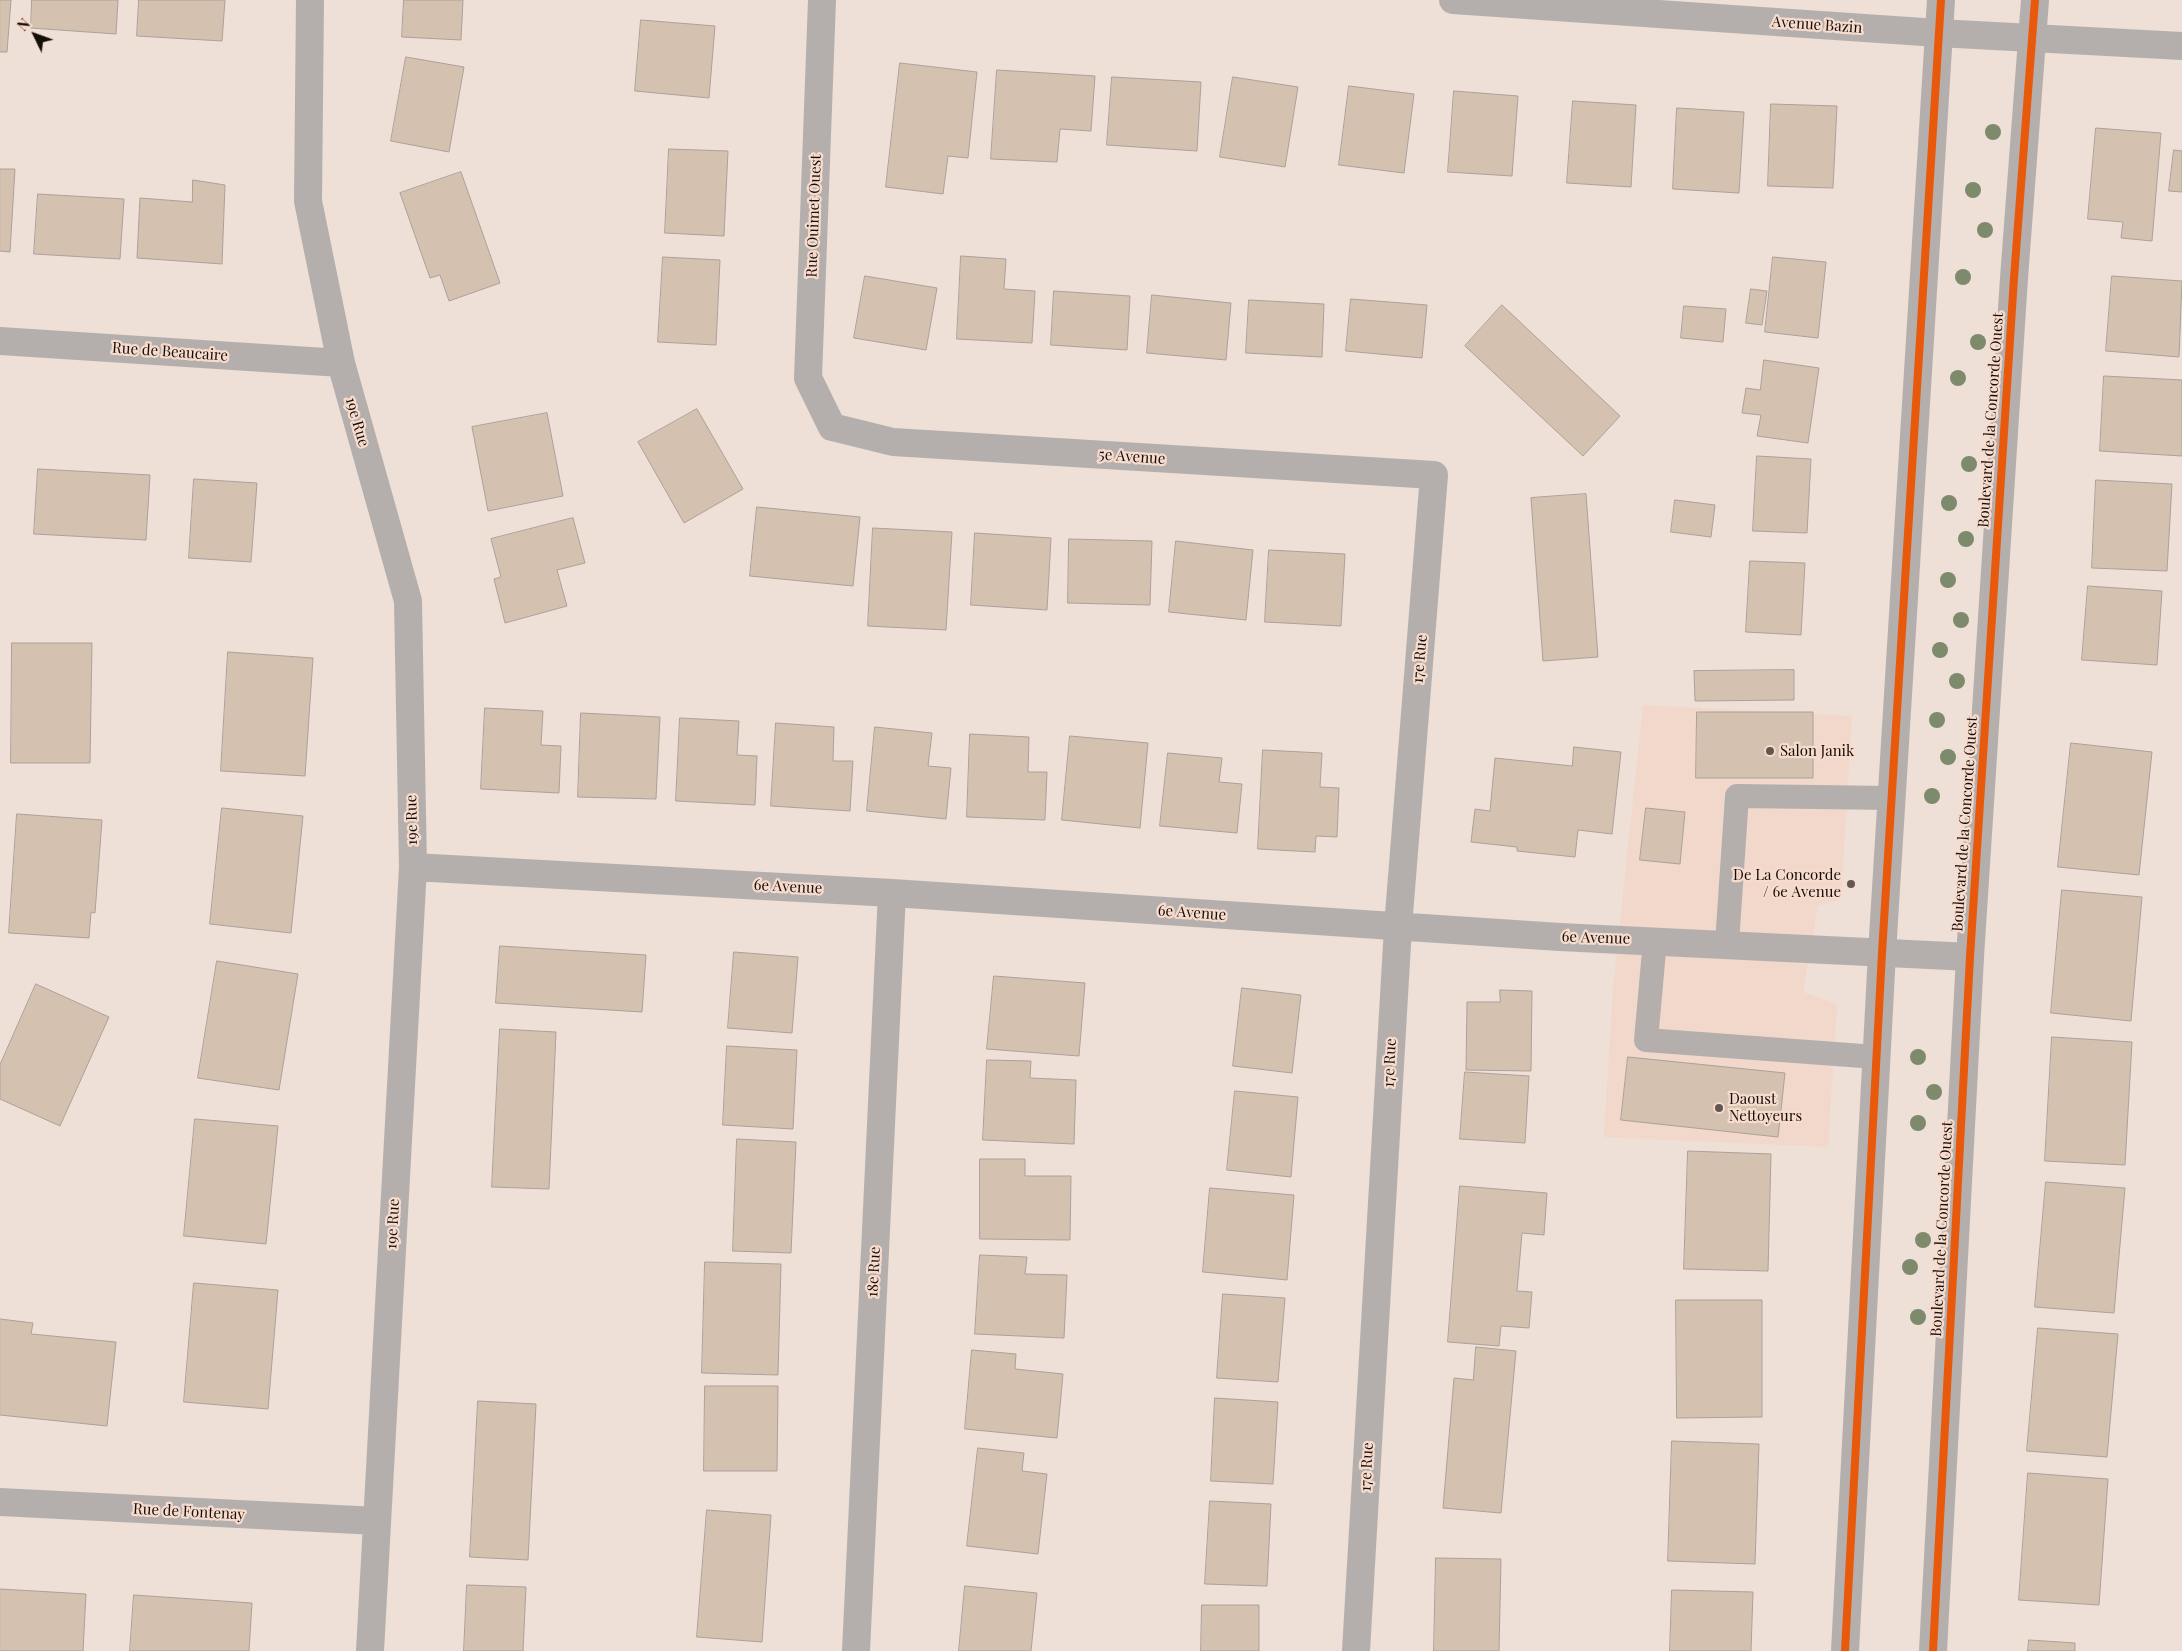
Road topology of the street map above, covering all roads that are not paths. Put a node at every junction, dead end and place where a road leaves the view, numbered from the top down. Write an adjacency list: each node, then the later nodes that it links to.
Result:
1 (310, 0): 10 (street, 19e Rue)
2 (822, 0): 11 (street, Rue Ouimet Ouest)
3 (1453, 0): 6 (street, Avenue Bazin)
4 (1941, 0): 6 (street)
5 (2035, 0): 7 (street, Boulevard de la Concorde Ouest)
6 (1938, 33): 7 (street, Avenue Bazin); 13 (street)
7 (2032, 38): 8 (street, Avenue Bazin); 20 (street, Boulevard de la Concorde Ouest)
8 (2182, 46)
9 (0, 341): 10 (street, Rue de Beaucaire)
10 (340, 363): 14 (street, 19e Rue)
11 (832, 427): 12 (street, 5e Avenue)
12 (1434, 475): 16 (street, 17e Rue)
13 (1892, 798): 18 (lane); 19 (street)
14 (413, 868): 15 (street, 6e Avenue); 23 (street, 19e Rue)
15 (892, 893): 16 (street, 6e Avenue); 25 (street, 18e Rue)
16 (1398, 927): 17 (street, 6e Avenue); 26 (street, 17e Rue)
17 (1655, 940): 18 (street, 6e Avenue); 21 (lane)
18 (1728, 943): 19 (street, 6e Avenue)
19 (1882, 953): 20 (street, 6e Avenue); 21 (street)
20 (1970, 957): 28 (street, Boulevard de la Concorde Ouest)
21 (1876, 1057): 27 (street)
22 (0, 1502): 23 (street, Rue de Fontenay)
23 (377, 1522): 24 (street, 19e Rue)
24 (370, 1651)
25 (856, 1651)
26 (1356, 1651)
27 (1845, 1651)
28 (1934, 1651)

